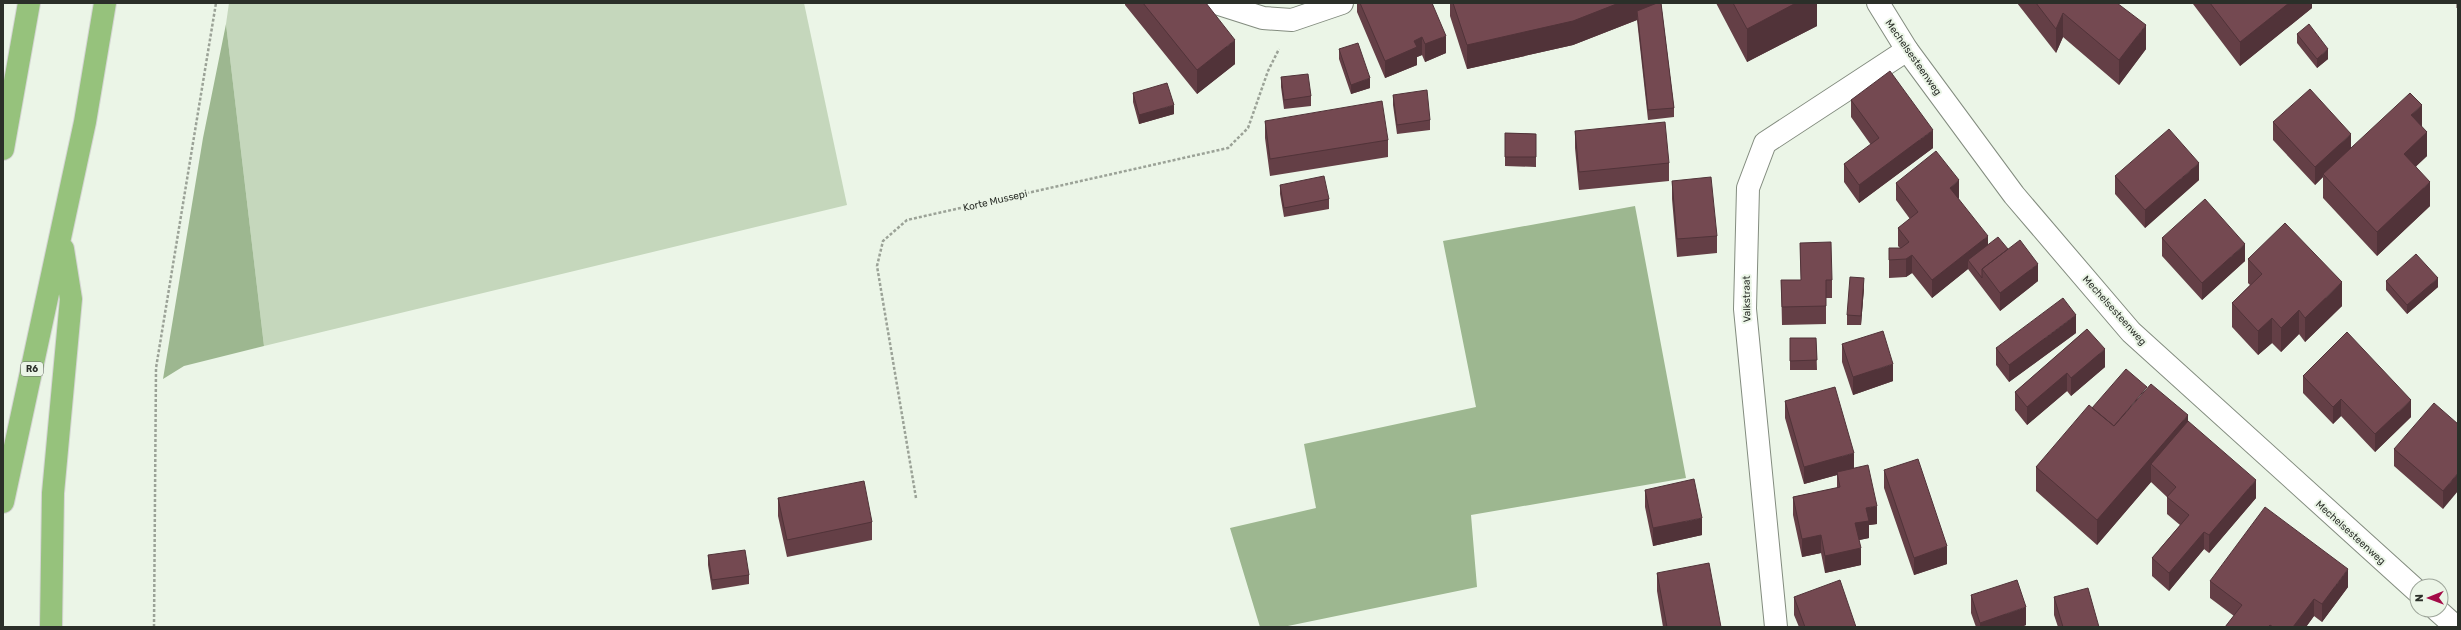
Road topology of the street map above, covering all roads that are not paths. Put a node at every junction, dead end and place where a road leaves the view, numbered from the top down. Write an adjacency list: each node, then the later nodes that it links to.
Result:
1 (29, 3): 7 (highway)
2 (105, 3): 8 (highway, R6)
3 (1216, 3): 4 (main road)
4 (1342, 3)
5 (1878, 3): 6 (main road, Mechelsesteenweg)
6 (1907, 50): 10 (main road, Mechelsesteenweg); 13 (main road, Valkstraat)
7 (3, 149)
8 (61, 236): 9 (highway, R6); 12 (highway)
9 (3, 502)
10 (2409, 584)
11 (2446, 618): 14 (main road)
12 (51, 627)
13 (1776, 627)
14 (2456, 627)

